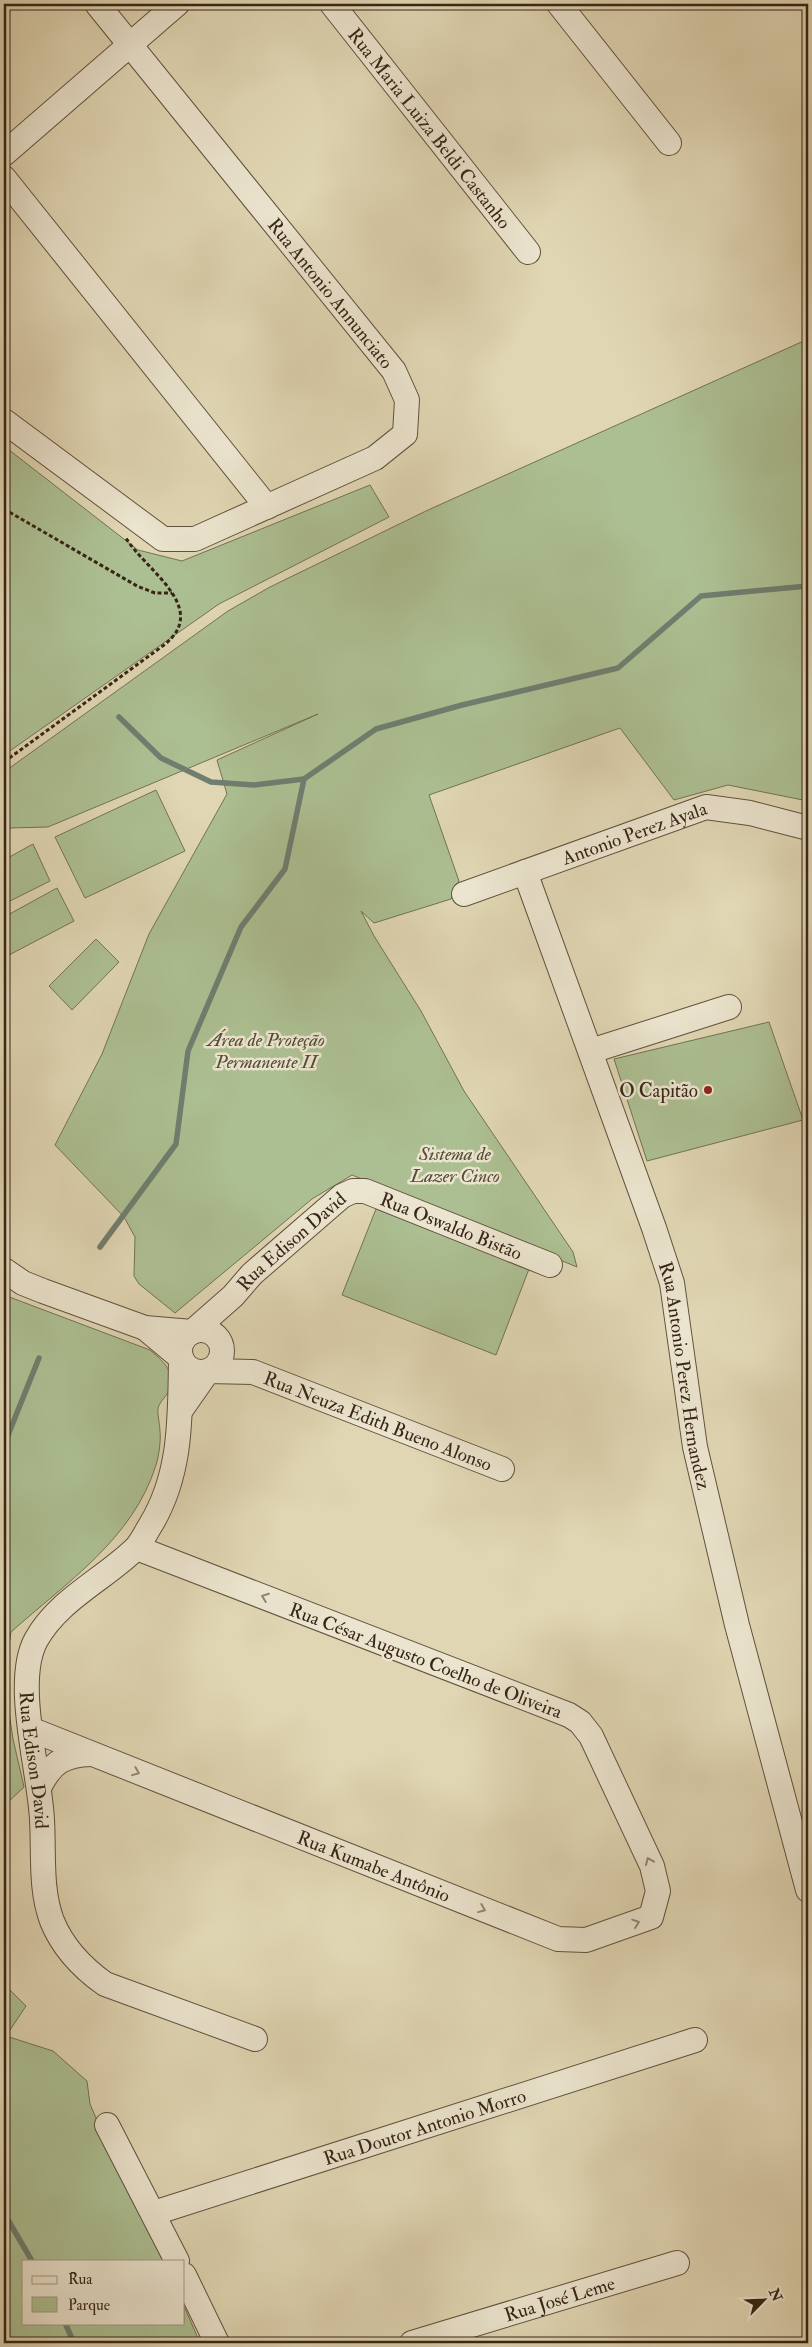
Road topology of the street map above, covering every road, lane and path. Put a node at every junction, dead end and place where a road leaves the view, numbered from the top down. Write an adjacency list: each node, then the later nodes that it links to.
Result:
1 (97, 4): 5 (street, Rua Antonio Annunciato)
2 (177, 4): 5 (street)
3 (332, 4): 9 (street, Rua Maria Luiza Beldi Castanho)
4 (559, 4): 6 (street)
5 (130, 44): 7 (street); 11 (street, Rua Antonio Annunciato)
6 (669, 143)
7 (4, 154)
8 (4, 178): 11 (street)
9 (528, 252)
10 (4, 421): 11 (street, Rua Antonio Annunciato)
11 (267, 507)
12 (4, 509): 13 (path)
13 (4, 762)
14 (808, 828): 15 (street, Antonio Perez Ayala)
15 (525, 872): 16 (street, Antonio Perez Ayala); 18 (street, Rua Antonio Perez Hernandez)
16 (464, 894)
17 (730, 1007): 18 (street)
18 (591, 1051): 35 (street, Rua Antonio Perez Hernandez)
19 (353, 1191): 20 (street, Rua Oswaldo Bistão); 22 (street, Rua Edison David)
20 (550, 1265)
21 (4, 1270): 23 (street)
22 (233, 1296): 24 (street, Rua Edison David); 25 (street, Rua Edison David)
23 (145, 1328): 24 (street); 26 (street)
24 (192, 1332): 25 (street); 26 (street)
25 (220, 1342): 27 (street); 28 (street, Rua Neuza Edith Bueno Alonso)
26 (181, 1358): 27 (street); 29 (street, Rua Edison David)
27 (208, 1371): 28 (street, Rua Neuza Edith Bueno Alonso); 29 (street, Rua Edison David)
28 (253, 1372): 30 (street, Rua Neuza Edith Bueno Alonso)
29 (180, 1411): 31 (street, Rua Edison David)
30 (502, 1469)
31 (137, 1548): 32 (street, Rua Edison David); 36 (street, Rua César Augusto Coelho de Oliveira, one-way to 31)
32 (30, 1729): 33 (street, Rua Kumabe Antônio); 34 (street, Rua Edison David)
33 (91, 1754): 34 (street); 36 (street, Rua Kumabe Antônio, one-way to 36)
34 (39, 1788): 37 (street, Rua Edison David)
35 (808, 1890)
36 (655, 1908)
37 (255, 2039)
38 (695, 2040): 40 (street, Rua Doutor Antonio Morro)
39 (107, 2126): 40 (street)
40 (154, 2213): 41 (street)
41 (177, 2260)
42 (677, 2263): 45 (street, Rua José Leme)
43 (185, 2277): 44 (street)
44 (217, 2343)
45 (412, 2343)

